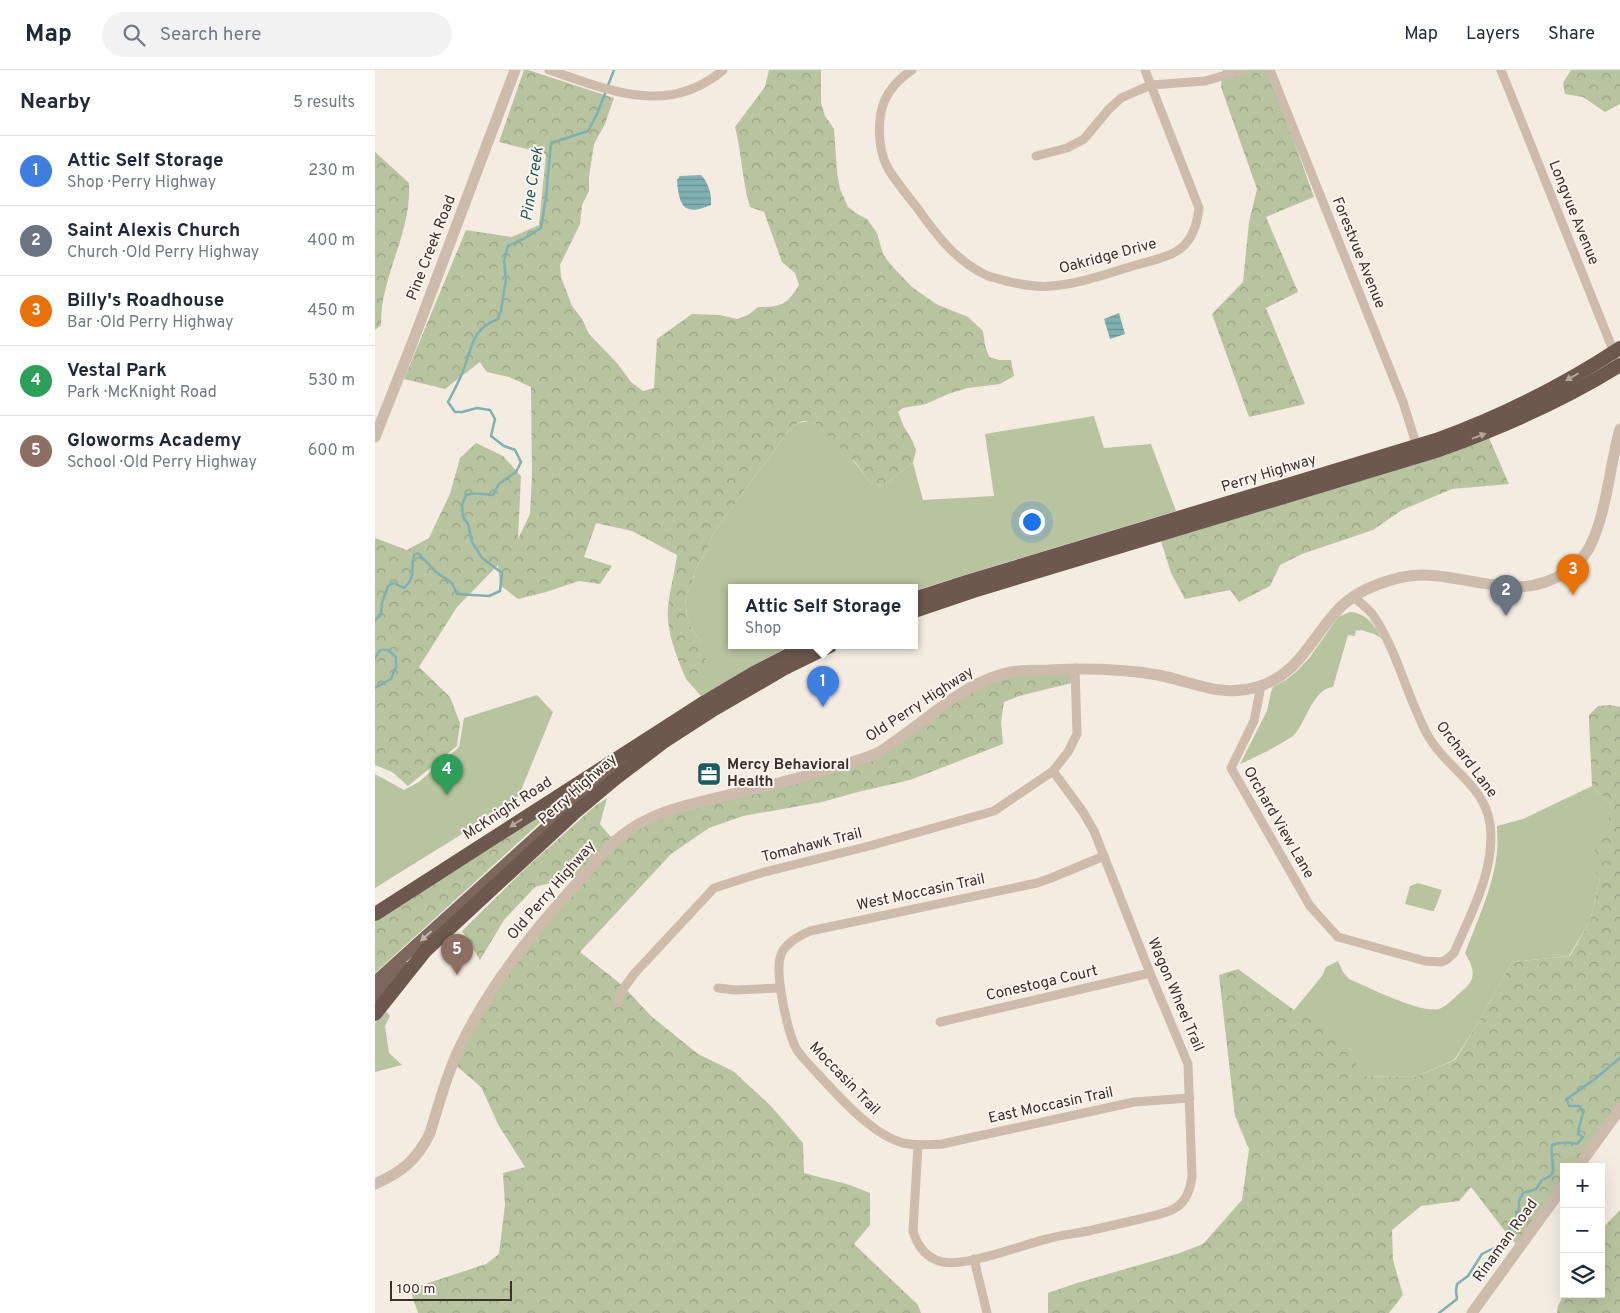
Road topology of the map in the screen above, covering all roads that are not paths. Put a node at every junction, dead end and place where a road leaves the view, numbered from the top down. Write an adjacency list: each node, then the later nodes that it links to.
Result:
1 (515, 70): 13 (street, Pine Creek Road)
2 (549, 70): 3 (street)
3 (723, 70)
4 (912, 70): 9 (street, Oakridge Drive)
5 (1145, 70): 9 (street, Oakridge Drive)
6 (1244, 70): 9 (street)
7 (1270, 70): 14 (street, Forestvue Avenue)
8 (1501, 70): 11 (street, Longvue Avenue)
9 (1151, 85): 10 (street)
10 (1036, 156)
11 (1618, 358): 14 (highway, Perry Highway, one-way to 14); 17 (highway, Perry Highway, one-way to 11)
12 (1620, 428): 15 (street, Old Perry Highway)
13 (375, 437)
14 (1417, 447): 16 (highway, Perry Highway)
15 (1354, 597): 21 (street, Old Perry Highway); 26 (street, Orchard Lane)
16 (918, 599)
17 (918, 610)
18 (800, 649): 22 (highway, Perry Highway)
19 (824, 649): 27 (highway, Perry Highway)
20 (1075, 668): 21 (street, Old Perry Highway); 23 (street); 40 (street, Old Perry Highway)
21 (1261, 686): 26 (street, Orchard View Lane)
22 (660, 732): 25 (highway, McKnight Road, one-way to 25); 29 (main road, Perry Highway, one-way to 29)
23 (1053, 771): 24 (street, Wagon Wheel Trail); 33 (street, Tomahawk Trail)
24 (1104, 856): 28 (street, Wagon Wheel Trail); 31 (street, West Moccasin Trail)
25 (375, 914)
26 (1339, 936)
27 (426, 950): 32 (main road, Perry Highway); 34 (highway)
28 (1149, 973): 35 (street, Conestoga Court); 36 (street, Wagon Wheel Trail)
29 (375, 982)
30 (718, 988): 31 (street)
31 (780, 988): 38 (street, Moccasin Trail)
32 (375, 996)
33 (618, 1003)
34 (375, 1014)
35 (940, 1022)
36 (1190, 1098): 38 (street, East Moccasin Trail); 42 (street, Wagon Wheel Trail)
37 (1620, 1109): 39 (street)
38 (918, 1145): 42 (street, Wagon Wheel Trail)
39 (1581, 1163)
40 (375, 1184)
41 (1560, 1192): 44 (street, Rinaman Road)
42 (974, 1259): 43 (street)
43 (987, 1313)
44 (1472, 1313)

